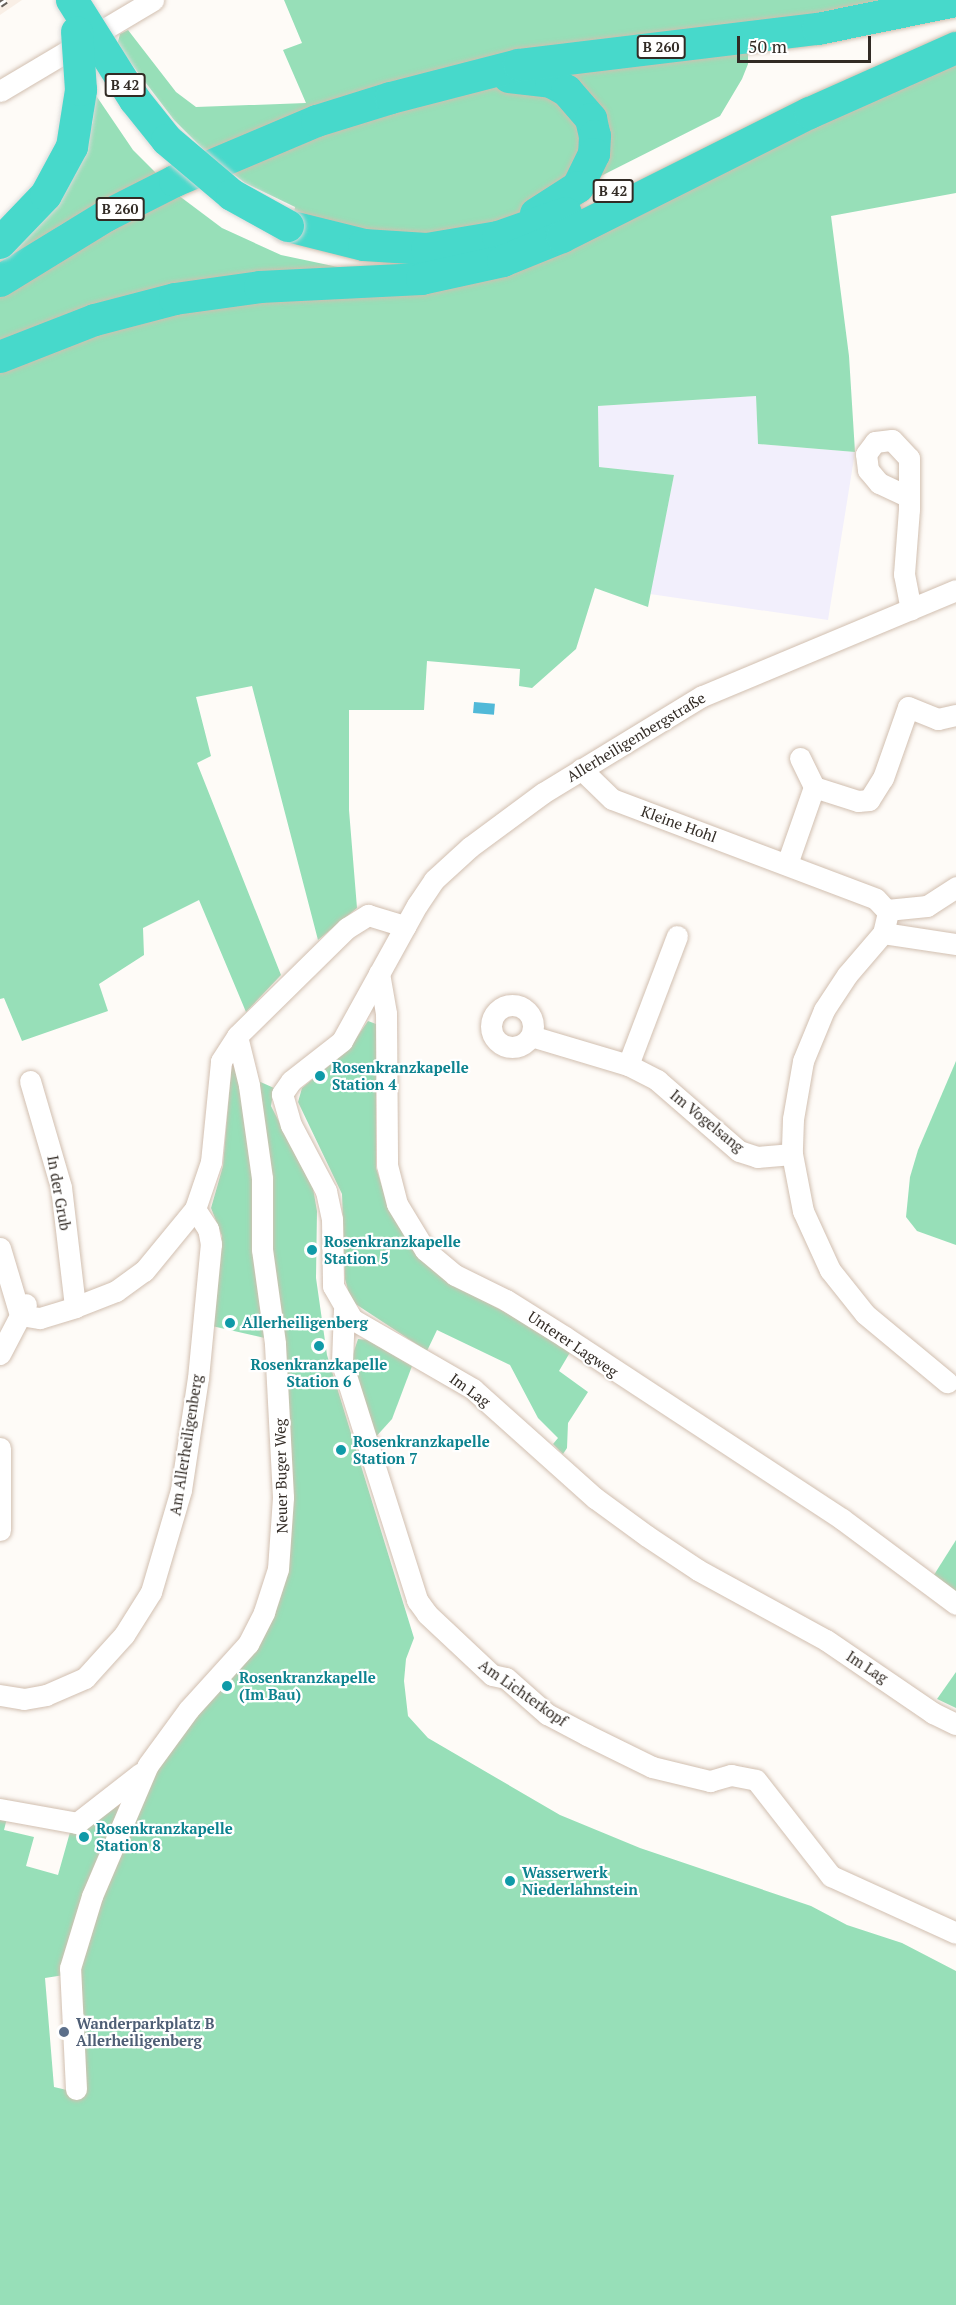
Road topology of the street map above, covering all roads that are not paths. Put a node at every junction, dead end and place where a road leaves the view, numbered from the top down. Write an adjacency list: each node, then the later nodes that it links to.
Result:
1 (64, 0): 6 (highway, B 42)
2 (72, 0): 11 (highway, B 42, bridge)
3 (153, 0): 10 (street)
4 (956, 1): 9 (highway, B 260)
5 (956, 26): 8 (highway, B 42)
6 (77, 32): 11 (highway, B 42); 13 (highway, bridge)
7 (956, 48): 8 (highway, B 42)
8 (873, 73): 12 (highway, B 42); 14 (highway, B 42)
9 (467, 80): 14 (highway, B 42); 15 (highway, B 260)
10 (0, 91)
11 (286, 234): 12 (highway, B 42); 14 (highway, B 42)
12 (561, 237): 16 (highway)
13 (0, 243)
14 (427, 249)
15 (0, 281)
16 (0, 357)
17 (909, 497): 19 (street)
18 (956, 590): 19 (street, Allerheiligenbergstraße)
19 (911, 609): 22 (street, Allerheiligenbergstraße)
20 (956, 715): 23 (street)
21 (800, 758): 23 (street)
22 (581, 769): 24 (street, Kleine Hohl); 27 (street, Allerheiligenbergstraße)
23 (814, 787): 24 (street)
24 (787, 864): 26 (street, Kleine Hohl)
25 (956, 887): 26 (street)
26 (887, 910): 28 (street)
27 (405, 926): 31 (street, Im Lag); 32 (street)
28 (883, 933): 30 (street); 36 (street)
29 (677, 936): 34 (street)
30 (956, 944)
31 (379, 974): 41 (street, Im Lag); 46 (street, Unterer Lagweg)
32 (237, 1036): 37 (street); 49 (street, Neuer Buger Weg)
33 (531, 1036): 34 (street, Im Vogelsang)
34 (628, 1065): 36 (street, Im Vogelsang)
35 (30, 1081): 39 (street, In der Grub)
36 (792, 1154): 43 (street)
37 (195, 1209): 39 (street); 47 (street, Am Allerheiligenberg)
38 (0, 1248): 40 (street)
39 (75, 1307): 40 (street)
40 (24, 1308): 42 (street)
41 (344, 1310): 48 (street, Im Lag); 51 (street, Am Lichterkopf)
42 (0, 1354)
43 (947, 1382)
44 (0, 1448): 45 (street)
45 (0, 1530)
46 (956, 1604)
47 (0, 1695)
48 (956, 1724)
49 (148, 1765): 50 (street); 52 (street, Neuer Buger Weg)
50 (0, 1809)
51 (956, 1933)
52 (76, 2089)

